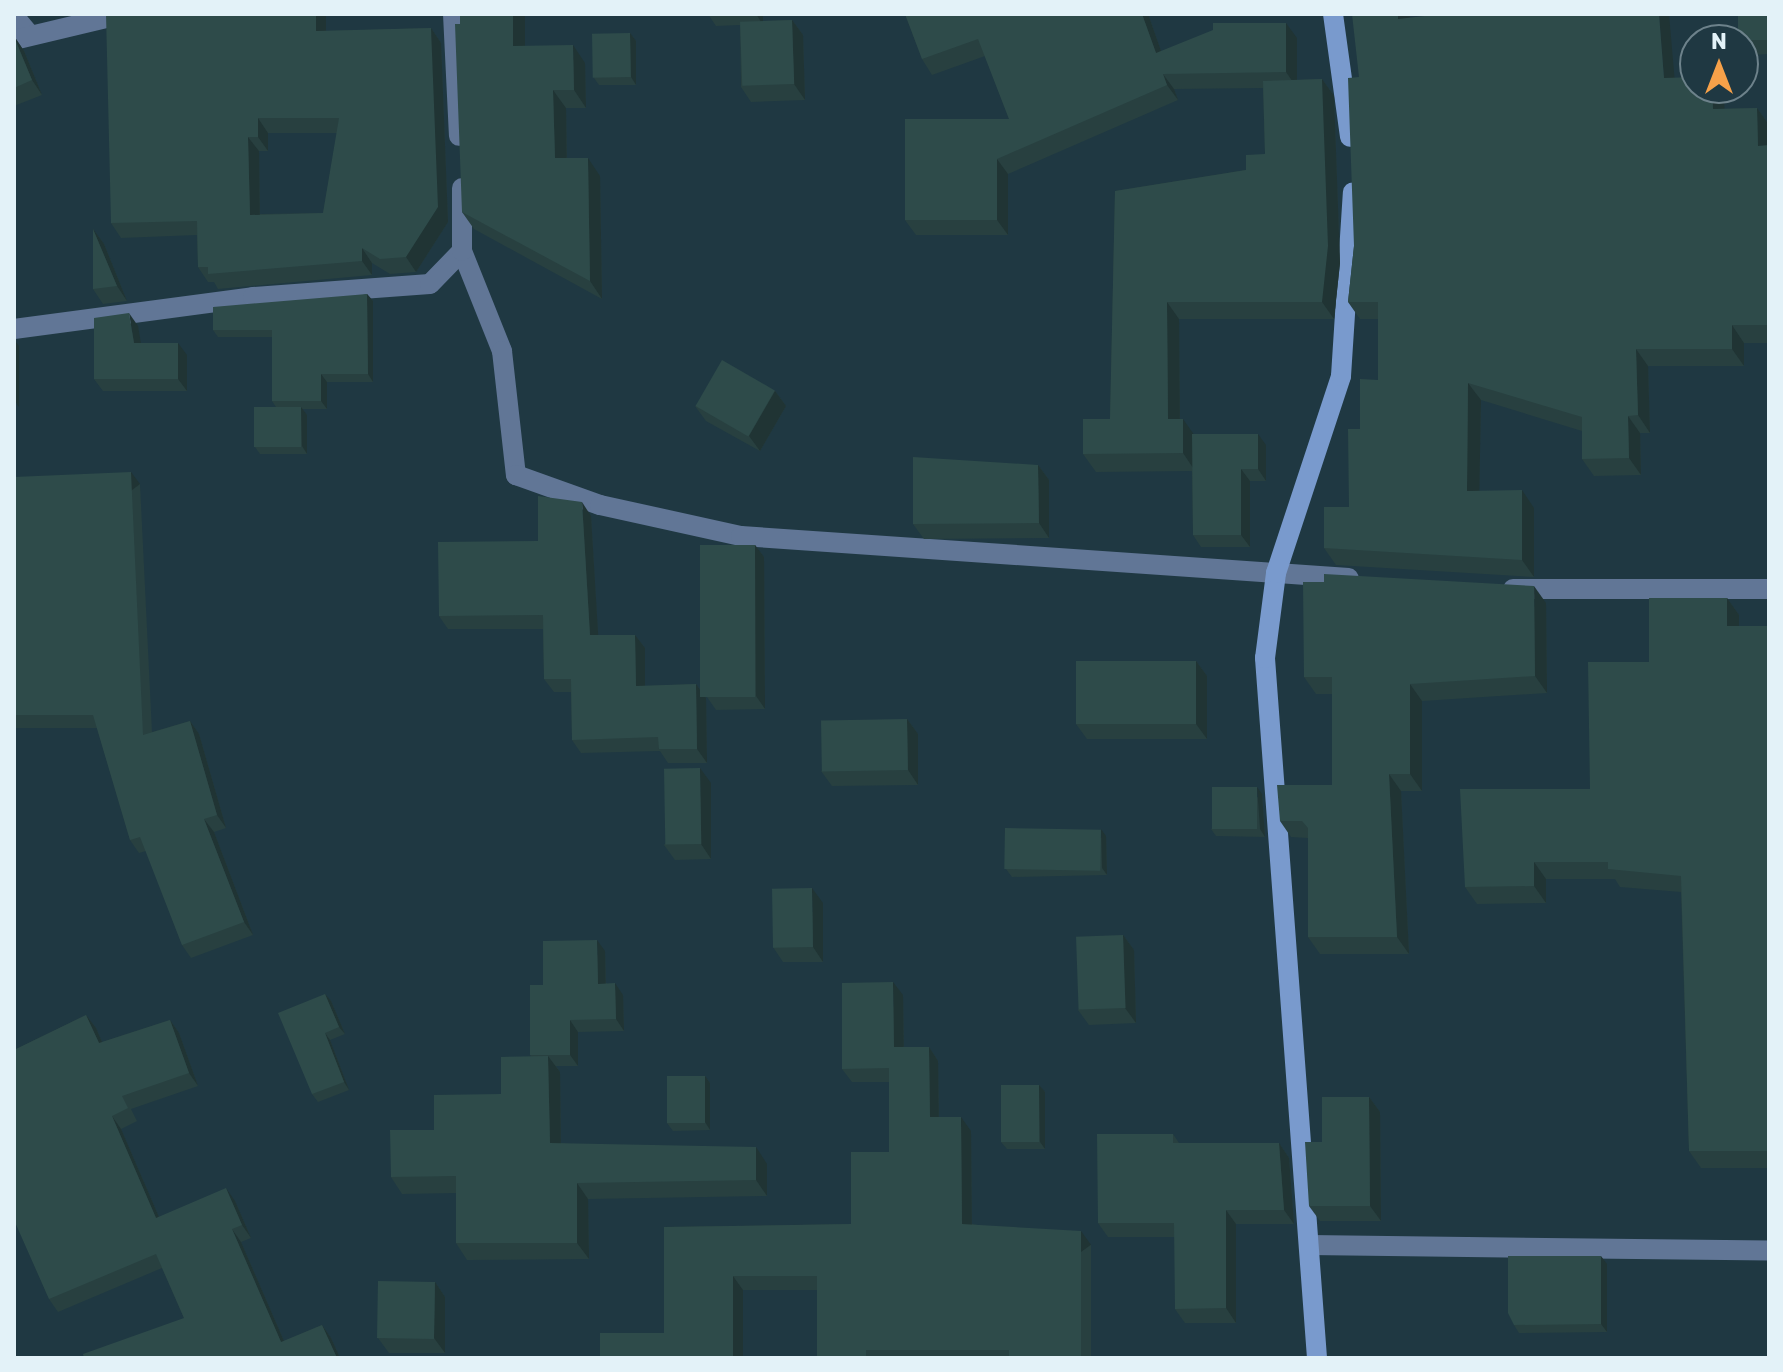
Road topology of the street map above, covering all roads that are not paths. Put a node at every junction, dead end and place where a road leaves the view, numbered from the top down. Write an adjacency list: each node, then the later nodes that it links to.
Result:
1 (123, 14): 5 (street)
2 (453, 14): 6 (street)
3 (1333, 14): 8 (street)
4 (14, 16): 5 (street)
5 (22, 37)
6 (462, 251): 7 (street); 8 (street)
7 (14, 329)
8 (1276, 573): 9 (street); 12 (street)
9 (1369, 579)
10 (1494, 588): 11 (street)
11 (1769, 589)
12 (1309, 1245): 13 (street); 14 (street)
13 (1769, 1251)
14 (1317, 1358)

